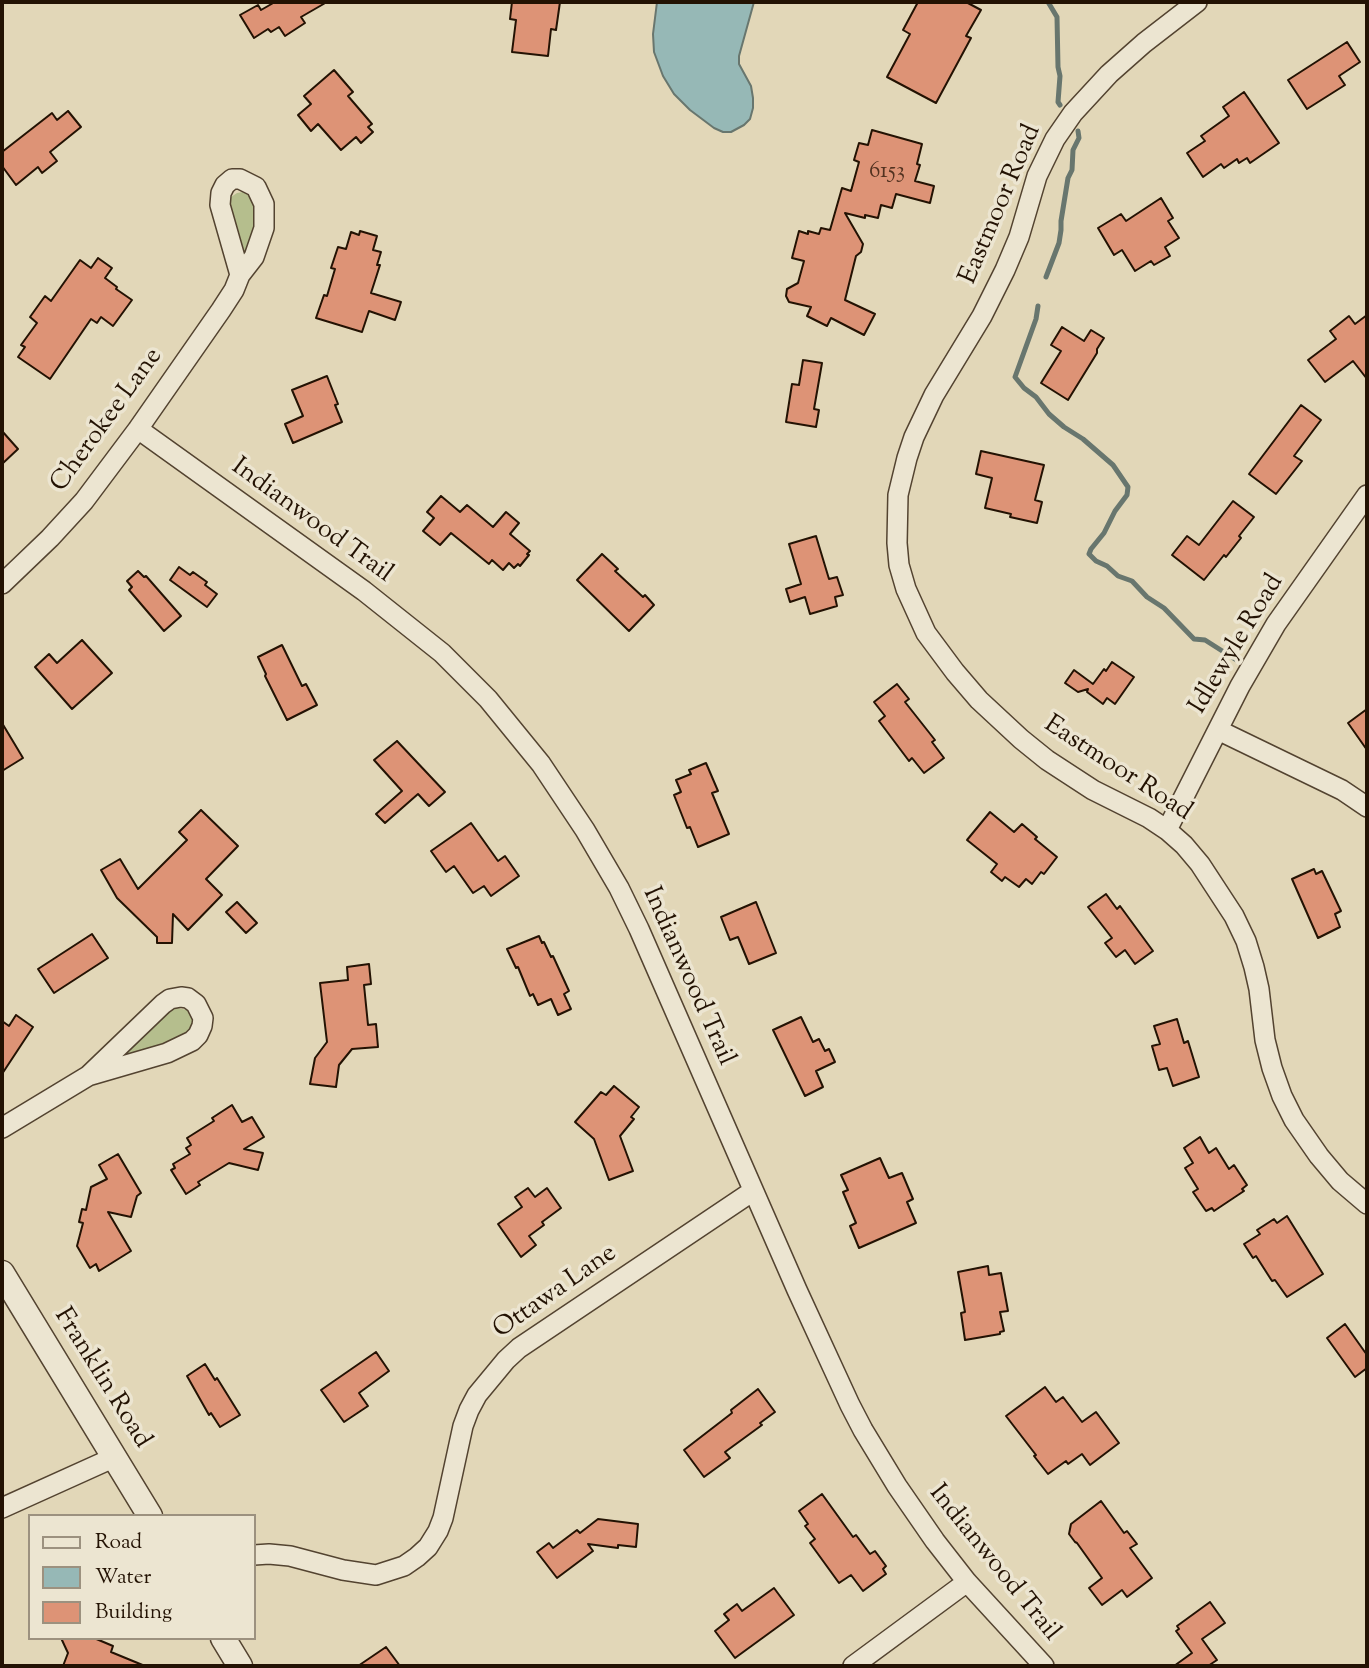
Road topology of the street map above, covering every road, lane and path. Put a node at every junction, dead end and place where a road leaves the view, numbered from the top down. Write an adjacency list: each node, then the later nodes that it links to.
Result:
1 (1198, 2): 8 (street, Eastmoor Road)
2 (240, 275): 3 (street, Cherokee Lane)
3 (138, 429): 5 (street, Cherokee Lane); 11 (street, Indianwood Trail)
4 (1367, 495): 6 (street, Idlewyle Road)
5 (2, 584)
6 (1218, 730): 7 (street); 8 (street, Idlewyle Road)
7 (1367, 807)
8 (1167, 830): 12 (street, Eastmoor Road)
9 (88, 1076): 9 (street); 10 (street)
10 (2, 1128)
11 (753, 1191): 17 (street, Ottawa Lane); 18 (street, Indianwood Trail)
12 (1367, 1205)
13 (2, 1273): 14 (street, Franklin Road)
14 (115, 1457): 15 (street); 16 (street, Franklin Road)
15 (2, 1508)
16 (149, 1514)
17 (256, 1555)
18 (967, 1582): 21 (street); 22 (street, Indianwood Trail)
19 (224, 1640): 20 (street)
20 (240, 1666)
21 (853, 1666)
22 (1044, 1666)

